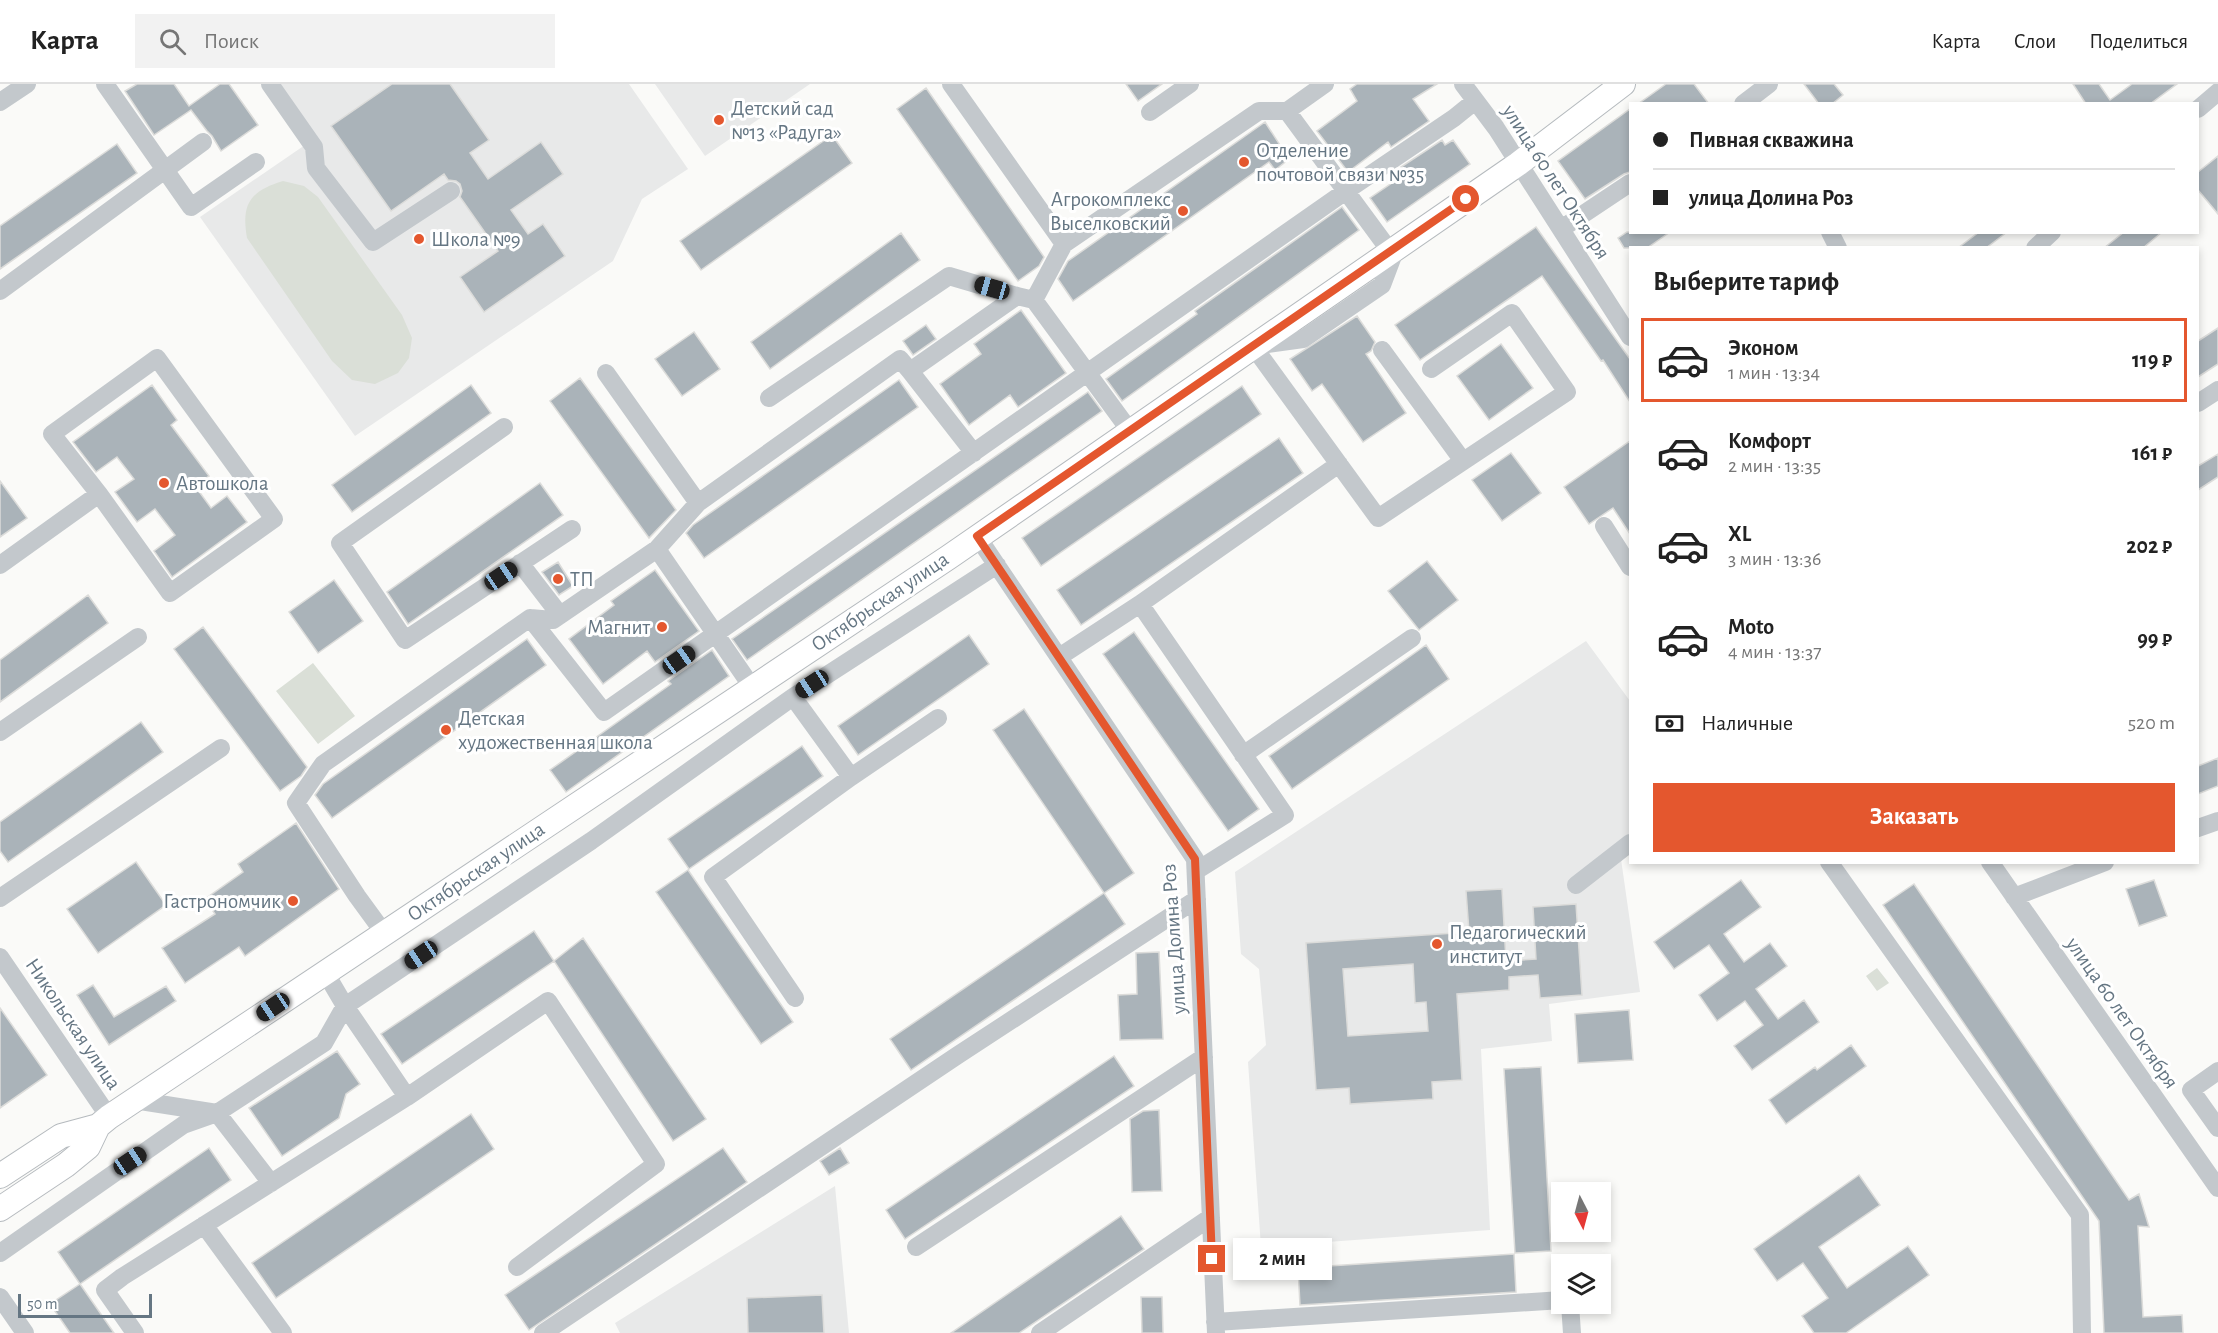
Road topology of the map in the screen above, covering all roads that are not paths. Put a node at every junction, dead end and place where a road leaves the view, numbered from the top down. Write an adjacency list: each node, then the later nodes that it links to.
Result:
1 (27, 84): 13 (street)
2 (105, 84): 20 (street)
3 (270, 84): 22 (street)
4 (951, 84): 26 (street)
5 (1190, 84): 16 (street)
6 (1325, 84): 15 (street)
7 (1463, 84): 12 (street, улица 60 лет Октября)
8 (1623, 84): 19 (main road, Октябрьская улица)
9 (1769, 84): 11 (street)
10 (2218, 92): 14 (street)
11 (1748, 97)
12 (1475, 101): 19 (street, улица 60 лет Октября); 23 (street)
13 (0, 102)
14 (2199, 108)
15 (1287, 111): 23 (street); 26 (street)
16 (1150, 112)
17 (202, 142): 20 (street)
18 (256, 162): 20 (street)
19 (1518, 164): 24 (street, улица 60 лет Октября); 28 (main road, Октябрьская улица)
20 (165, 170): 29 (street)
21 (1629, 184): 24 (street)
22 (451, 191)
23 (1346, 191): 28 (street); 37 (street)
24 (1561, 230): 31 (street, улица 60 лет Октября)
25 (2050, 234): 27 (street)
26 (1064, 244): 30 (street)
27 (2037, 246)
28 (1393, 249): 32 (main road, Октябрьская улица)
29 (0, 291)
30 (1025, 298): 35 (street); 37 (street); 39 (street)
31 (1629, 335)
32 (1253, 346): 42 (main road, Октябрьская улица); 45 (street)
33 (1382, 350): 44 (street)
34 (1431, 369): 44 (street)
35 (909, 371): 43 (street); 47 (street)
36 (606, 373): 47 (street)
37 (1087, 373): 42 (street); 43 (street)
38 (2218, 390): 40 (street)
39 (769, 398)
40 (2199, 402)
41 (504, 427): 52 (street)
42 (1130, 430): 50 (main road, Октябрьская улица)
43 (974, 453): 59 (street)
44 (1463, 461): 45 (street)
45 (1339, 464): 56 (street)
46 (99, 494): 46 (street); 53 (street)
47 (698, 503): 51 (street)
48 (1604, 526): 55 (street)
49 (572, 529): 52 (street)
50 (977, 536): 54 (street, улица Долина Роз); 63 (main road, Октябрьская улица)
51 (657, 549): 57 (street); 59 (street)
52 (520, 563): 57 (street)
53 (0, 565)
54 (997, 565): 62 (street, улица Долина Роз); 64 (street)
55 (1629, 565)
56 (1140, 604): 62 (street); 68 (street)
57 (560, 615): 58 (street)
58 (530, 618): 59 (street); 81 (street)
59 (716, 634): 63 (street)
60 (138, 637): 66 (street)
61 (1412, 639): 68 (street)
62 (1059, 657): 76 (street, улица Долина Роз)
63 (752, 687): 81 (main road, Октябрьская улица)
64 (793, 697): 69 (street); 85 (street)
65 (938, 718): 69 (street)
66 (0, 732)
67 (221, 748): 79 (street)
68 (1243, 755): 76 (street)
69 (851, 777): 84 (street)
70 (2218, 821): 71 (street)
71 (2199, 828)
72 (1629, 844): 77 (street)
73 (1830, 864): 113 (street)
74 (1991, 864): 78 (street, улица 60 лет Октября)
75 (2100, 864): 78 (street)
76 (1196, 871): 80 (street, улица Долина Роз)
77 (1576, 885)
78 (2014, 897): 95 (street, улица 60 лет Октября)
79 (0, 898)
80 (1197, 899): 86 (street, улица Долина Роз); 110 (street)
81 (384, 933): 83 (main road, Октябрьская улица)
82 (0, 957): 91 (street, Никольская улица)
83 (325, 972): 85 (street); 89 (main road, Октябрьская улица)
84 (795, 998)
85 (345, 1006): 88 (street); 90 (street)
86 (1204, 1057): 97 (street, улица Долина Роз); 99 (street)
87 (2218, 1071): 92 (street)
88 (407, 1096): 94 (street); 101 (street)
89 (134, 1100): 90 (street); 91 (main road, Октябрьская улица)
90 (217, 1113): 94 (street); 100 (street)
91 (104, 1122): 93 (main road, Октябрьская улица); 96 (main road, Октябрьская улица)
92 (2218, 1128)
93 (0, 1176)
94 (271, 1183): 98 (street)
95 (2218, 1188)
96 (0, 1209)
97 (1211, 1217): 106 (street, улица Долина Роз); 111 (street)
98 (204, 1225): 108 (street); 109 (street)
99 (916, 1247)
100 (0, 1253)
101 (517, 1267)
102 (0, 1297): 107 (street)
103 (1551, 1301): 105 (street)
104 (1571, 1314): 112 (street)
105 (1320, 1324): 106 (street)
106 (1216, 1328)
107 (25, 1333)
108 (135, 1333)
109 (283, 1333)
110 (543, 1333)
111 (1040, 1333)
112 (1572, 1333)
113 (2082, 1333)

